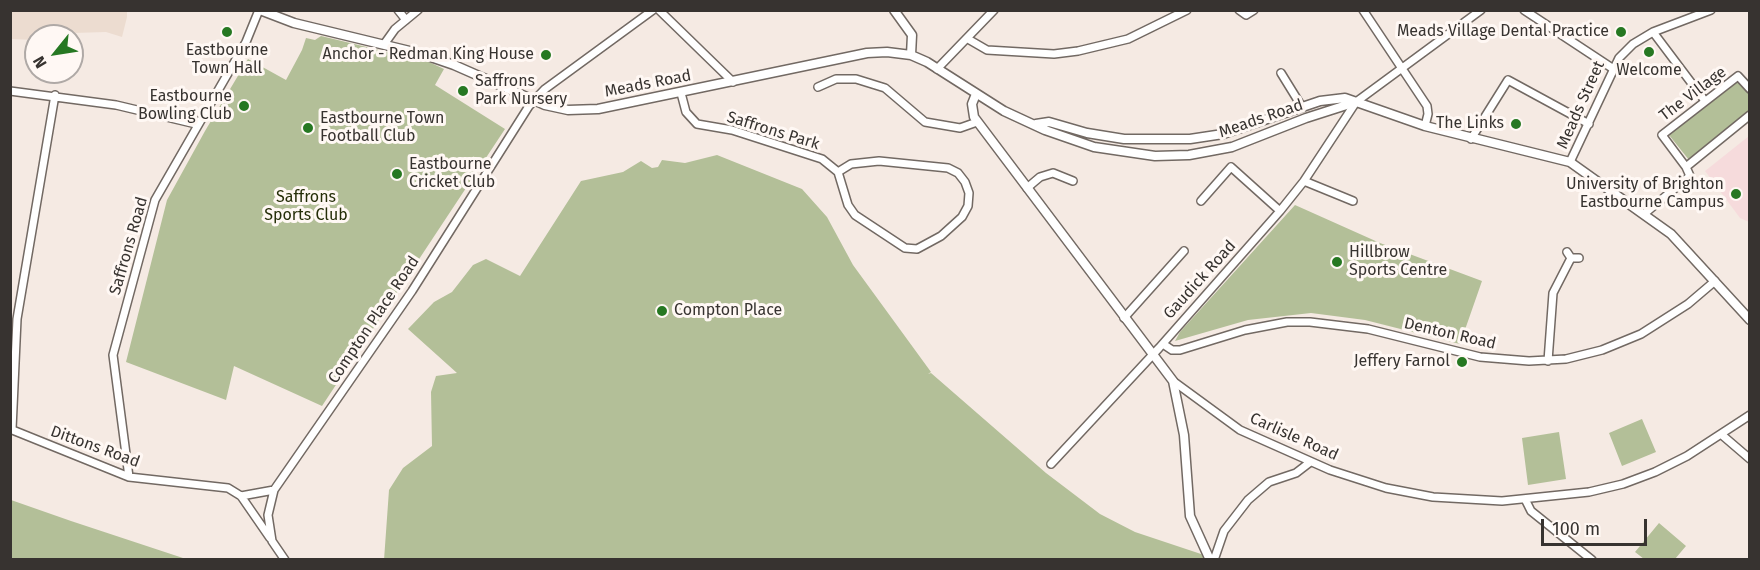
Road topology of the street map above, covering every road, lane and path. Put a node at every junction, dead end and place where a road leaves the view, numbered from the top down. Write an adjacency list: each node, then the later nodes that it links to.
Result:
1 (260, 10): 20 (street, Meads Road); 39 (street, Saffrons Road)
2 (398, 10): 17 (street)
3 (418, 10): 17 (street)
4 (653, 10): 33 (street, Compton Place Road)
5 (659, 10): 26 (street)
6 (894, 10): 21 (street)
7 (994, 10): 19 (street)
8 (1187, 10): 19 (street)
9 (1239, 10): 10 (street)
10 (1254, 10)
11 (1363, 10): 22 (street)
12 (1481, 10): 22 (street)
13 (1524, 10): 23 (street)
14 (1683, 10): 16 (street)
15 (1711, 10): 16 (street, Meads Street)
16 (1689, 18): 18 (street, Meads Street)
17 (406, 20): 20 (street)
18 (1653, 32): 23 (street, Meads Street); 34 (street)
19 (968, 39): 24 (street)
20 (386, 43): 33 (street, Meads Road)
21 (911, 55): 24 (street, Meads Road); 26 (street, Meads Road)
22 (1402, 68): 35 (street); 42 (street)
23 (1612, 68): 41 (street, Meads Street)
24 (937, 69): 31 (street, Meads Road)
25 (1281, 73): 36 (street)
26 (733, 81): 30 (street, Meads Road)
27 (818, 87): 38 (street)
28 (1749, 89): 34 (street, The Village)
29 (10, 91): 32 (street)
30 (681, 93): 33 (street, Meads Road); 46 (street, Saffrons Park)
31 (976, 94): 38 (street); 40 (street, Meads Road)
32 (55, 95): 39 (street); 64 (street)
33 (534, 100): 70 (street, Compton Place Road)
34 (1705, 101): 45 (street, The Village)
35 (1356, 102): 36 (street, Meads Road); 40 (street, Meads Road); 42 (street, Meads Road); 48 (street, Gaudick Road)
36 (1302, 107): 40 (street, Meads Road)
37 (1749, 115): 45 (street)
38 (977, 122): 49 (street, Carlisle Road)
39 (196, 124): 69 (street, Saffrons Road)
40 (1036, 124)
41 (1589, 124): 43 (street); 44 (street, Meads Street)
42 (1425, 126): 43 (street, Meads Road)
43 (1471, 139): 44 (street, Meads Road)
44 (1570, 162): 53 (street)
45 (1686, 167): 53 (street)
46 (838, 172): 46 (street)
47 (1073, 181): 49 (street)
48 (1304, 181): 51 (street); 52 (street, Gaudick Road)
49 (1027, 188): 57 (street, Carlisle Road)
50 (1200, 201): 52 (street)
51 (1353, 201)
52 (1280, 211): 59 (street, Gaudick Road)
53 (1644, 214): 56 (street)
54 (1184, 251): 57 (street)
55 (1580, 258): 61 (street)
56 (1715, 280): 58 (street); 61 (street, Denton Road)
57 (1124, 318): 60 (street, Carlisle Road)
58 (1749, 320)
59 (1163, 344): 60 (street, Gaudick Road); 61 (street, Denton Road)
60 (1152, 355): 62 (street, Carlisle Road); 68 (street, Gaudick Road)
61 (1548, 361)
62 (1173, 381): 67 (street, Carlisle Road); 75 (street)
63 (1749, 415): 65 (street, Carlisle Road)
64 (11, 429): 69 (street, Dittons Road)
65 (1722, 435): 66 (street); 72 (street, Carlisle Road)
66 (1749, 459)
67 (1309, 463): 72 (street, Carlisle Road); 75 (street)
68 (1051, 464)
69 (129, 477): 71 (street, Dittons Road)
70 (274, 490): 71 (street, Dittons Road); 73 (street, Compton Place Road)
71 (241, 496): 73 (street)
72 (1526, 501): 76 (street)
73 (272, 541): 74 (street, Compton Place Road)
74 (285, 560)
75 (1212, 560)
76 (1592, 560)

